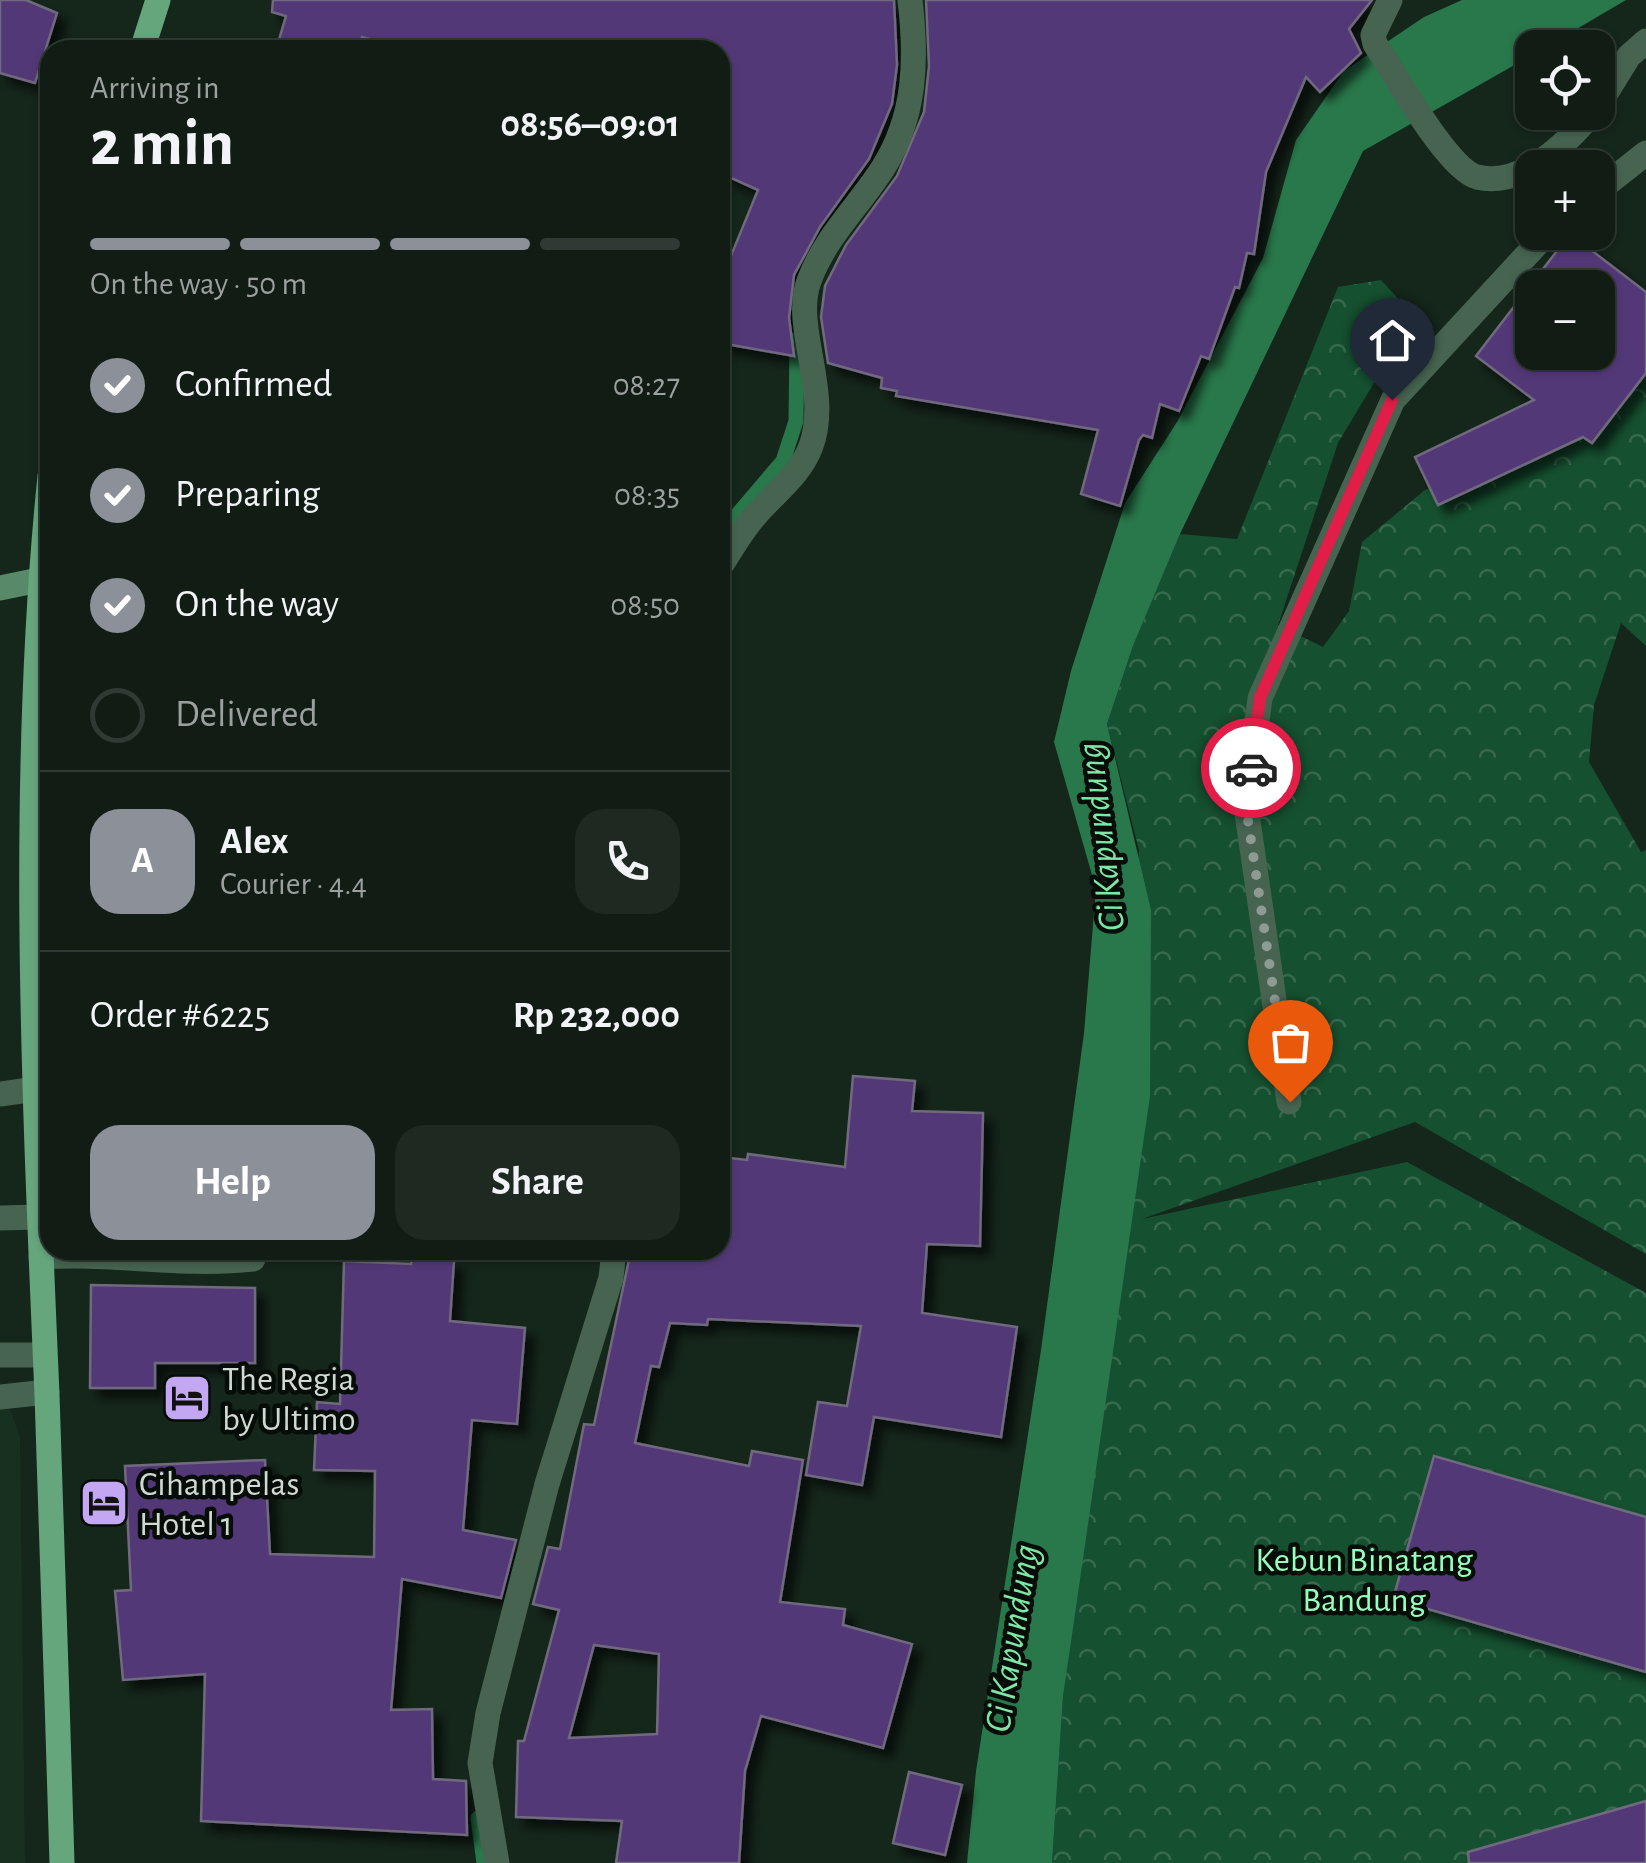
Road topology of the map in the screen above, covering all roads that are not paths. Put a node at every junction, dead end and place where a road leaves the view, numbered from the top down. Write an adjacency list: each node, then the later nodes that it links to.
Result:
1 (158, 0): 4 (main road)
2 (910, 0): 11 (street)
3 (1390, 0): 7 (street)
4 (145, 40)
5 (1646, 41): 6 (street)
6 (1615, 79)
7 (1577, 130)
8 (1646, 153): 9 (street)
9 (1615, 178)
10 (1531, 250): 19 (street)
11 (730, 552)
12 (40, 571): 13 (main road)
13 (39, 580): 14 (main road); 15 (main road)
14 (0, 588)
15 (40, 736)
16 (40, 931): 17 (main road)
17 (36, 1089): 18 (street); 20 (main road)
18 (0, 1094)
19 (1290, 1102)
20 (40, 1217): 21 (street)
21 (0, 1218)
22 (41, 1260): 27 (main road)
23 (138, 1260): 24 (street)
24 (244, 1260)
25 (613, 1260): 31 (street)
26 (0, 1354): 27 (street)
27 (44, 1354): 28 (main road)
28 (47, 1392): 29 (street); 30 (main road)
29 (0, 1397)
30 (62, 1863)
31 (497, 1863)

